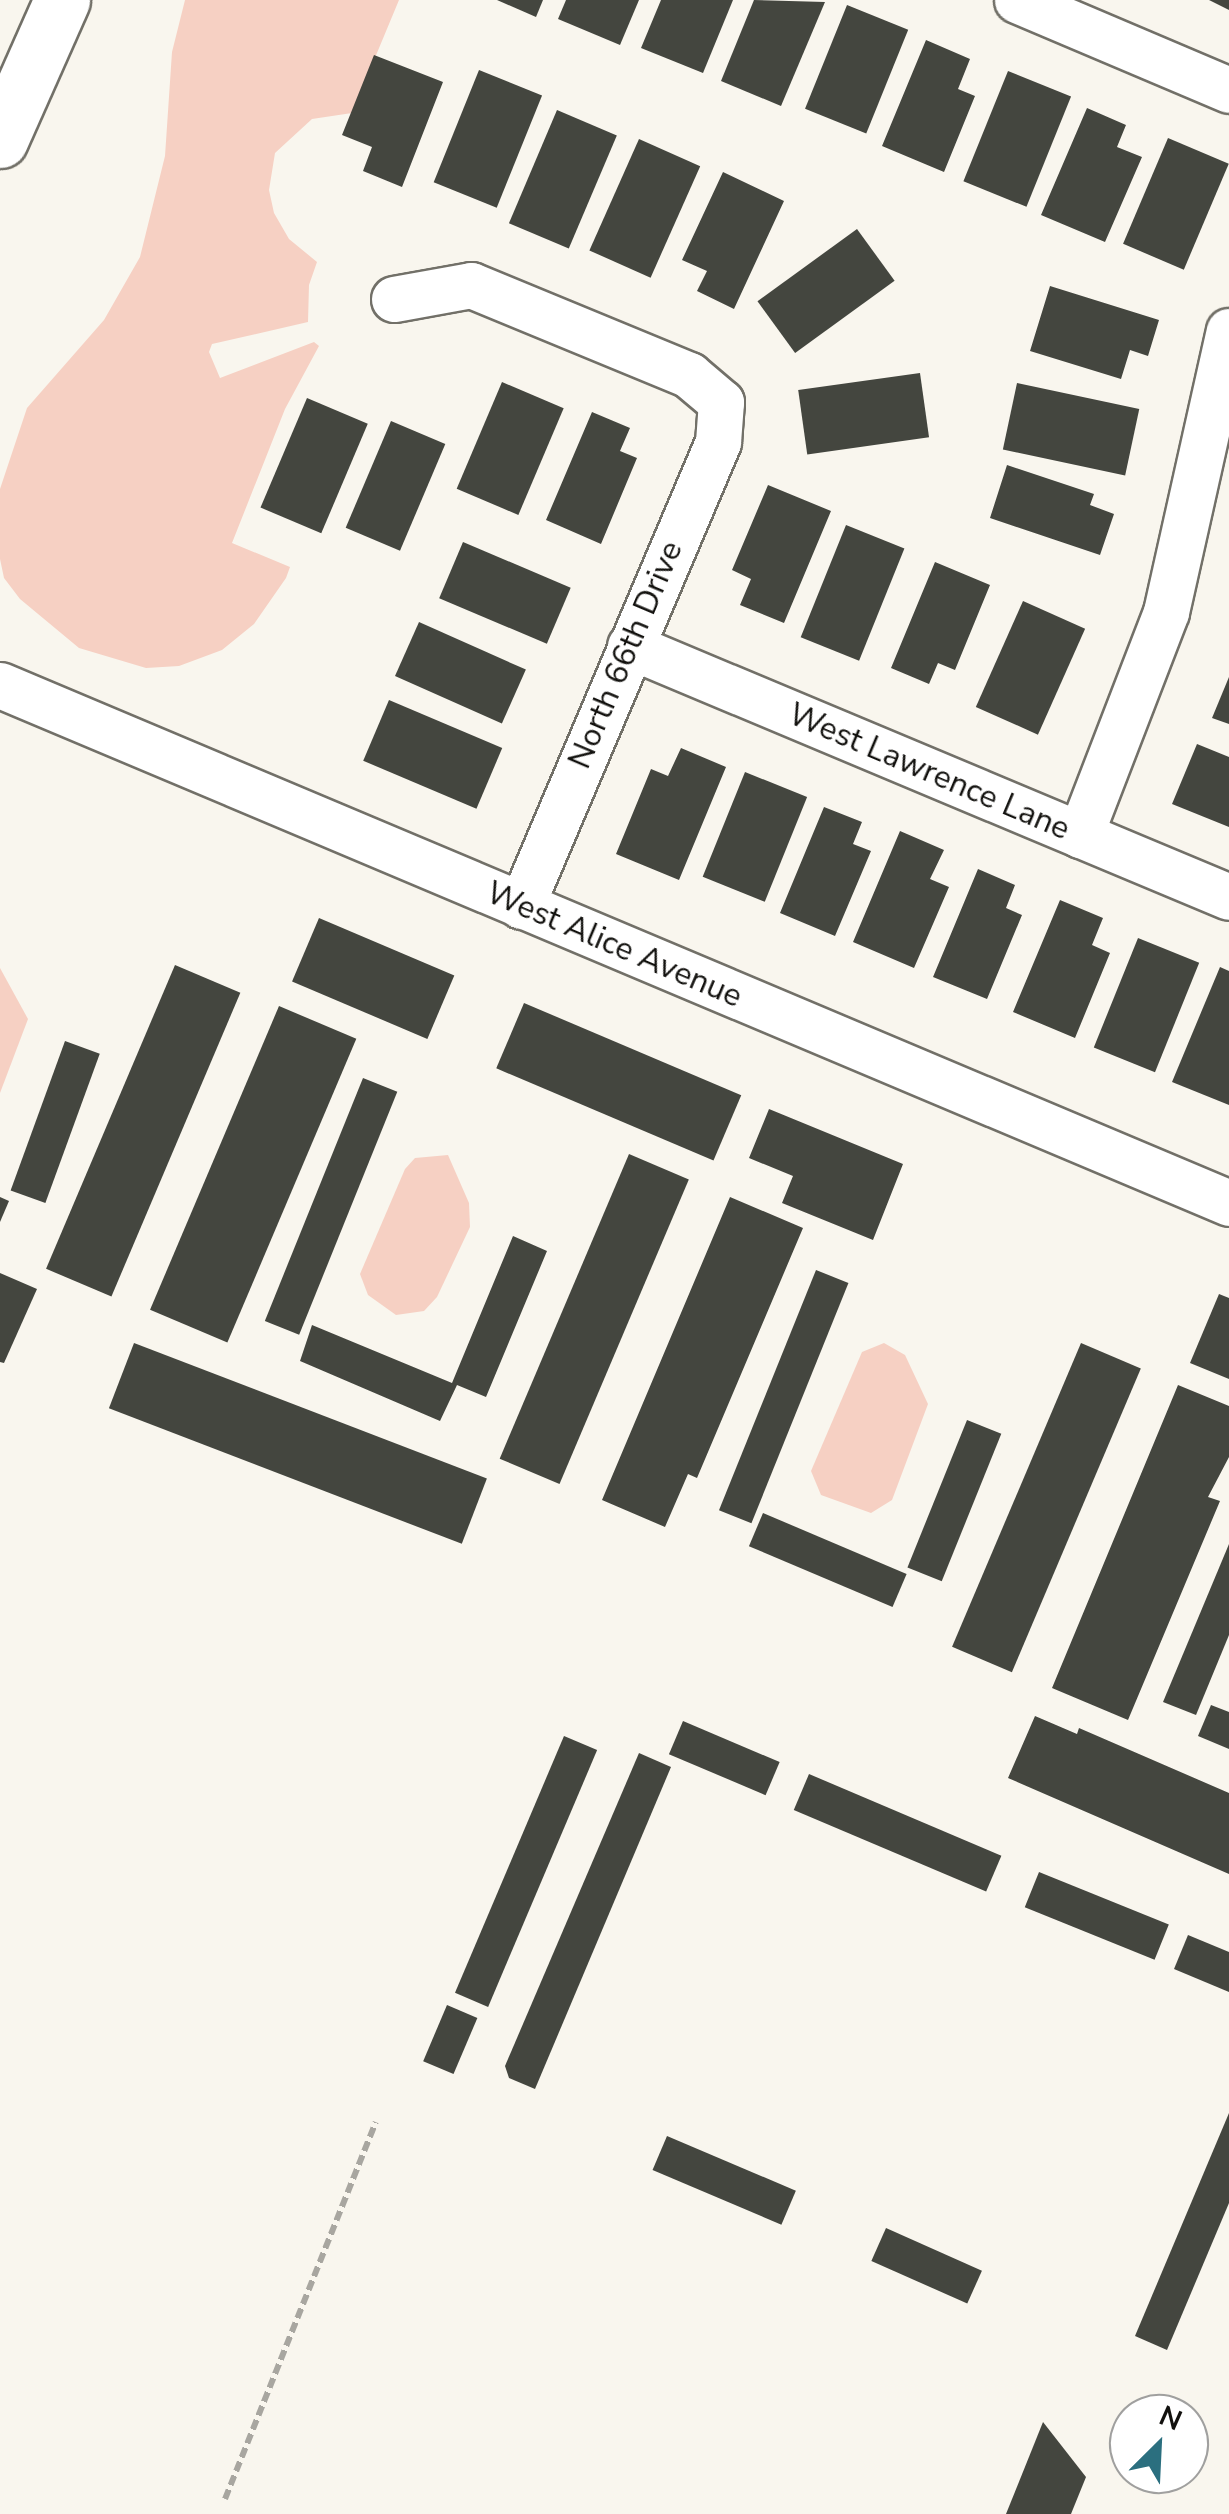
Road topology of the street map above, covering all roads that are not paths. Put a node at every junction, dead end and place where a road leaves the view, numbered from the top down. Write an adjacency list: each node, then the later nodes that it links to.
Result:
1 (62, 0): 4 (main road)
2 (1017, 0): 3 (street)
3 (1229, 90)
4 (0, 140)
5 (394, 299): 7 (street, North 66th Drive)
6 (1229, 332): 9 (street)
7 (630, 646): 9 (street, West Lawrence Lane); 11 (street, North 66th Drive)
8 (0, 685): 11 (street, West Alice Avenue)
9 (1080, 835): 10 (street, West Lawrence Lane)
10 (1229, 897)
11 (521, 906): 12 (street, West Alice Avenue)
12 (1229, 1203)

